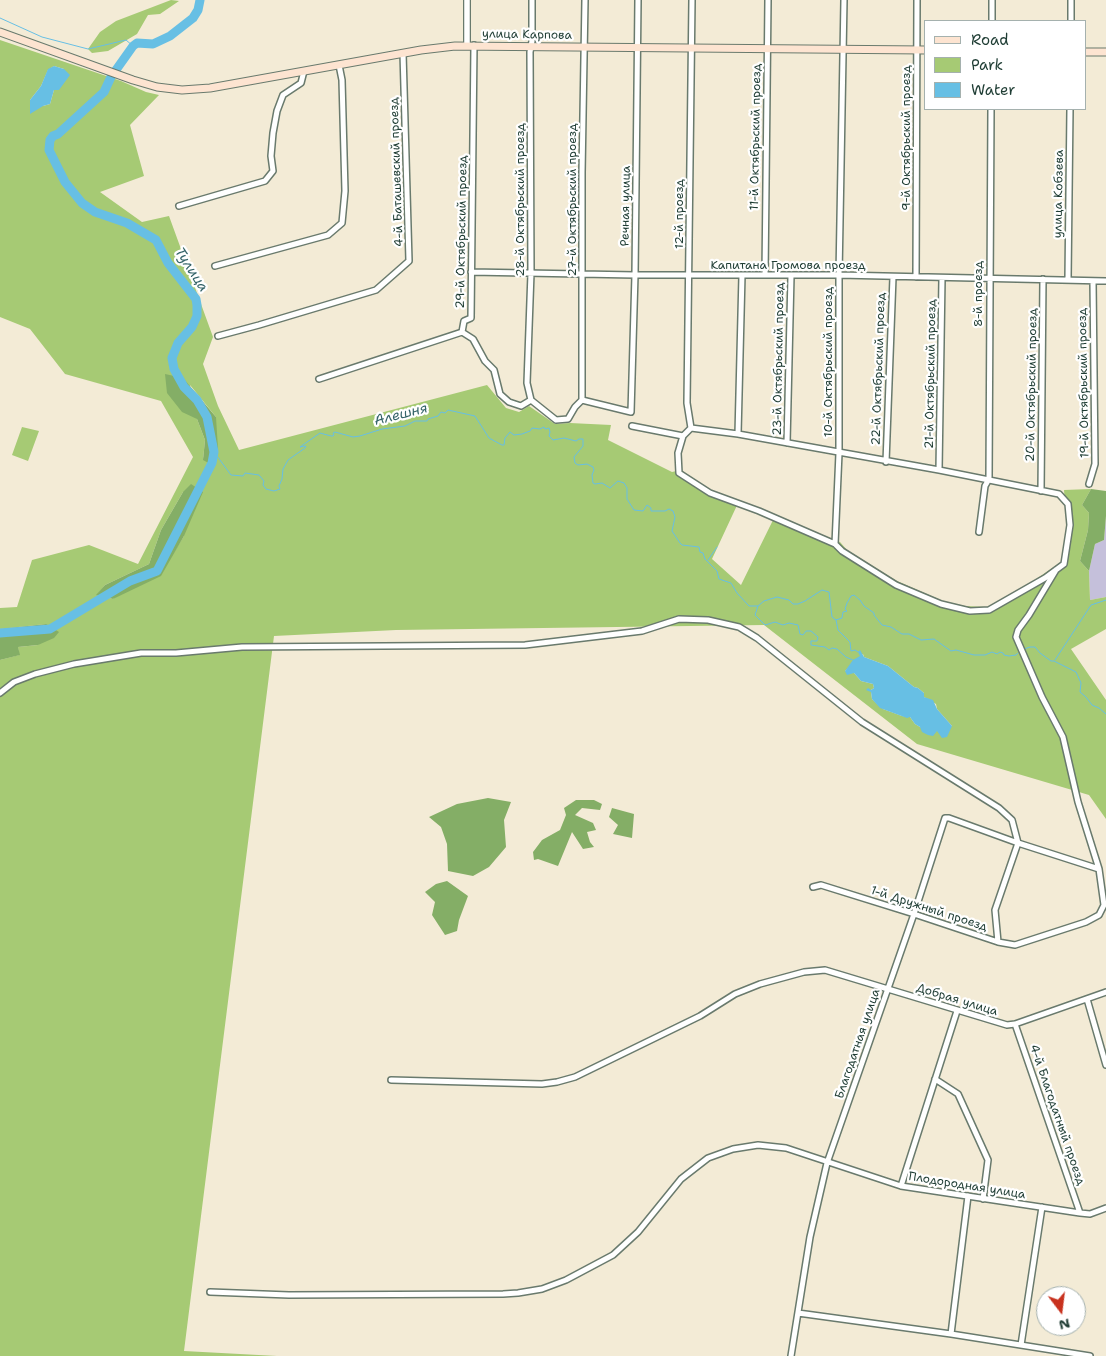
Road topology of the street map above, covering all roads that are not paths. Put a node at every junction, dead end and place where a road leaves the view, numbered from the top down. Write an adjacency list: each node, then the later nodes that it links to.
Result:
1 (467, 0): 14 (street, 29-й Октябрьский проезд)
2 (532, 0): 15 (street, 28-й Октябрьский проезд)
3 (585, 0): 16 (street, 27-й Октябрьский проезд)
4 (638, 0): 17 (street, Речная улица)
5 (692, 0): 18 (street, 12-й проезд)
6 (768, 0): 19 (street, 11-й Октябрьский проезд)
7 (844, 0): 20 (street, 10-й Октябрьский проезд)
8 (917, 0): 21 (street, 9-й Октябрьский проезд)
9 (992, 0): 11 (street)
10 (1071, 0): 12 (street)
11 (992, 20)
12 (1071, 20)
13 (0, 32): 26 (main road, улица Карпова)
14 (471, 45): 15 (main road, улица Карпова); 24 (main road, улица Карпова); 31 (street, 29-й Октябрьский проезд)
15 (532, 46): 16 (main road, улица Карпова); 32 (street, 28-й Октябрьский проезд)
16 (584, 46): 17 (main road, улица Карпова); 33 (street, 27-й Октябрьский проезд)
17 (638, 47): 18 (main road, улица Карпова); 34 (street, Речная улица)
18 (691, 47): 19 (main road, улица Карпова); 35 (street, 12-й проезд)
19 (766, 49): 20 (main road, улица Карпова); 37 (street, 11-й Октябрьский проезд)
20 (844, 49): 21 (main road, улица Карпова); 39 (street, 10-й Октябрьский проезд)
21 (921, 50): 41 (street, 9-й Октябрьский проезд)
22 (1086, 52): 23 (main road)
23 (1106, 52)
24 (403, 53): 25 (main road, улица Карпова); 49 (street, 4-й Баташевский проезд)
25 (339, 65): 26 (main road, улица Карпова); 30 (street)
26 (304, 71): 29 (street)
27 (991, 110): 44 (street, 8-й проезд)
28 (1070, 110): 45 (street, улица Кобзева)
29 (180, 206)
30 (214, 266)
31 (471, 272): 32 (street, Капитана Громова проезд); 48 (street, 29-й Октябрьский проезд)
32 (531, 273): 33 (street, Капитана Громова проезд); 51 (street, 28-й Октябрьский проезд)
33 (582, 274): 34 (street, Капитана Громова проезд); 52 (street, 27-й Октябрьский проезд)
34 (635, 275): 35 (street, Капитана Громова проезд); 52 (street, Речная улица)
35 (690, 275): 36 (street, Капитана Громова проезд); 54 (street, 12-й проезд)
36 (742, 275): 37 (street, Капитана Громова проезд); 55 (street)
37 (764, 275): 38 (street, Капитана Громова проезд)
38 (791, 276): 39 (street, Капитана Громова проезд); 57 (street, 23-й Октябрьский проезд)
39 (839, 276): 40 (street, Капитана Громова проезд); 58 (street, 10-й Октябрьский проезд)
40 (893, 277): 41 (street, Капитана Громова проезд); 59 (street, 22-й Октябрьский проезд)
41 (916, 277): 42 (street, Капитана Громова проезд)
42 (942, 278): 44 (street, Капитана Громова проезд); 60 (street, 21-й Октябрьский проезд)
43 (1043, 279): 44 (street, Капитана Громова проезд); 45 (street, Капитана Громова проезд); 63 (street, 20-й Октябрьский проезд)
44 (989, 280): 61 (street, 8-й проезд)
45 (1068, 280): 46 (street, Капитана Громова проезд)
46 (1093, 281): 47 (street, Капитана Громова проезд); 62 (street, 19-й Октябрьский проезд)
47 (1106, 281)
48 (462, 332): 50 (street); 51 (street)
49 (218, 336)
50 (319, 378)
51 (531, 400): 52 (street)
52 (582, 400)
53 (632, 426): 56 (street)
54 (692, 428): 55 (street); 56 (street)
55 (738, 434): 57 (street)
56 (683, 436): 65 (street)
57 (787, 443): 58 (street)
58 (839, 453): 59 (street); 65 (street, 10-й Октябрьский проезд)
59 (886, 462): 60 (street)
60 (939, 470): 61 (street)
61 (989, 479): 63 (street); 64 (street, 8-й проезд)
62 (1089, 484)
63 (1041, 490): 66 (street)
64 (979, 532)
65 (835, 544): 66 (street)
66 (1056, 570): 69 (street)
67 (0, 693): 68 (street)
68 (1018, 843): 69 (street); 72 (street, Благодатная улица); 73 (street, 1-й Дружный проезд)
69 (1099, 869): 70 (street); 73 (street)
70 (1106, 875)
71 (813, 887): 72 (street, 1-й Дружный проезд)
72 (914, 914): 73 (street, 1-й Дружный проезд); 74 (street, Благодатная улица)
73 (998, 942)
74 (887, 989): 77 (street, Добрая улица); 81 (street, Добрая улица); 82 (street, Благодатная улица)
75 (1106, 992): 76 (street, Добрая улица)
76 (1087, 999): 78 (street, Добрая улица); 79 (street)
77 (957, 1011): 78 (street, Добрая улица); 80 (street)
78 (1015, 1024): 88 (street, 4-й Благодатный проезд)
79 (1106, 1065)
80 (935, 1079): 83 (street); 85 (street)
81 (391, 1080)
82 (827, 1163): 83 (street, Плодородная улица); 89 (street, Плодородная улица); 90 (street, Благодатная улица)
83 (901, 1186): 84 (street, Плодородная улица)
84 (968, 1196): 85 (street, Плодородная улица); 91 (street)
85 (983, 1199): 86 (street, Плодородная улица)
86 (1042, 1207): 88 (street, Плодородная улица); 92 (street)
87 (1106, 1208): 88 (street, Плодородная улица)
88 (1080, 1213)
89 (210, 1292)
90 (798, 1313): 91 (street); 93 (street, Благодатная улица)
91 (952, 1334): 92 (street)
92 (1021, 1345): 94 (street)
93 (792, 1356)
94 (1090, 1356)

